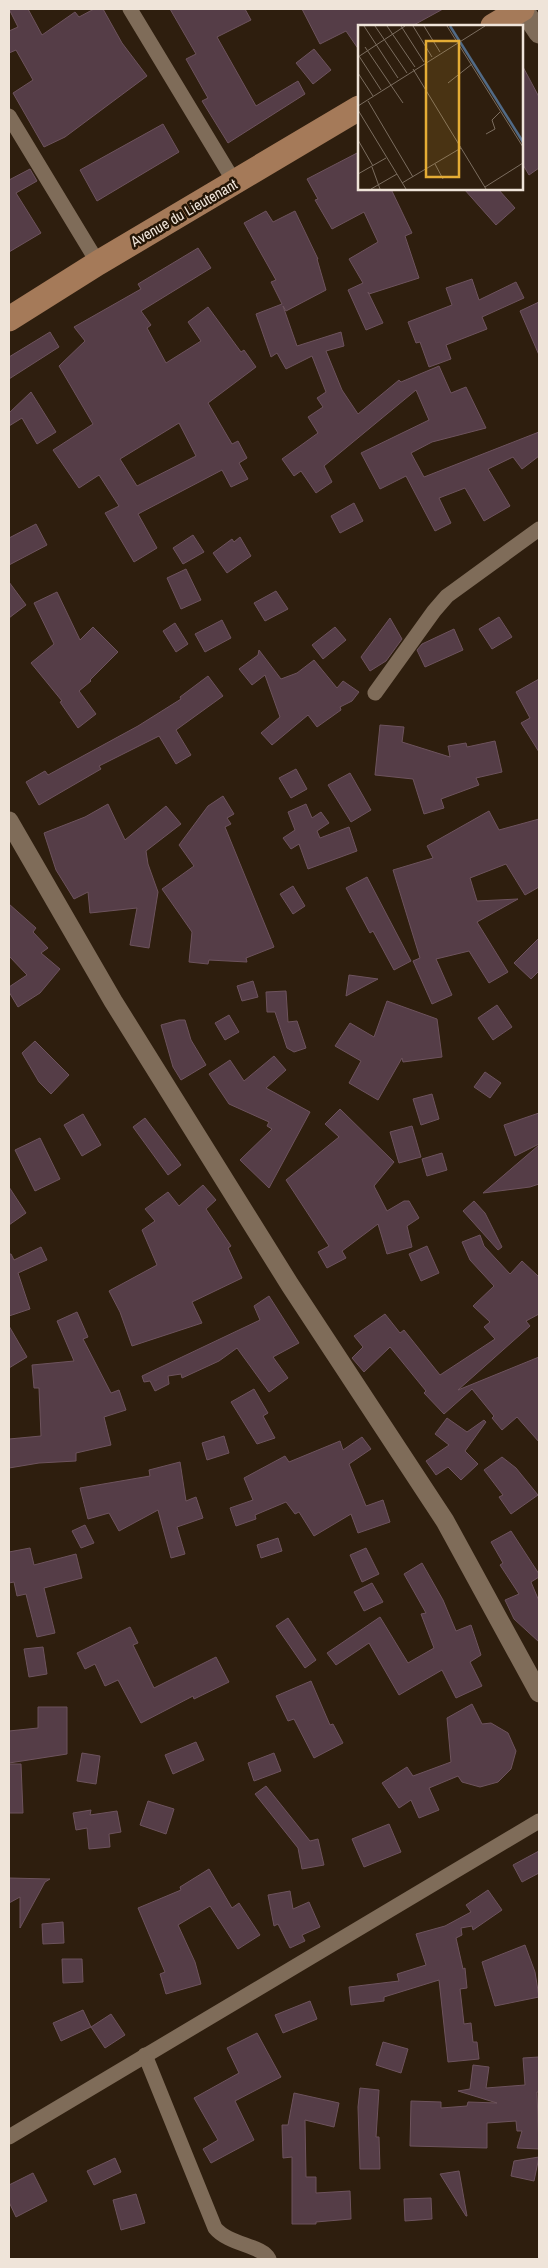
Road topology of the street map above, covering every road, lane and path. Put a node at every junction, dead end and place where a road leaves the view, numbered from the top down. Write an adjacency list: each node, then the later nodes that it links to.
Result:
1 (130, 9): 7 (street)
2 (523, 9): 3 (main road); 4 (main road)
3 (495, 25)
4 (539, 33)
5 (358, 109): 7 (main road, Avenue du Lieutenant)
6 (9, 116): 8 (street)
7 (235, 183): 8 (main road, Avenue du Lieutenant)
8 (98, 263): 9 (main road, Avenue du Lieutenant)
9 (9, 319)
10 (539, 529): 11 (street)
11 (375, 693)
12 (9, 821): 13 (street)
13 (539, 1693)
14 (539, 1821): 15 (street)
15 (144, 2056): 16 (street); 17 (street)
16 (9, 2137)
17 (270, 2259)

